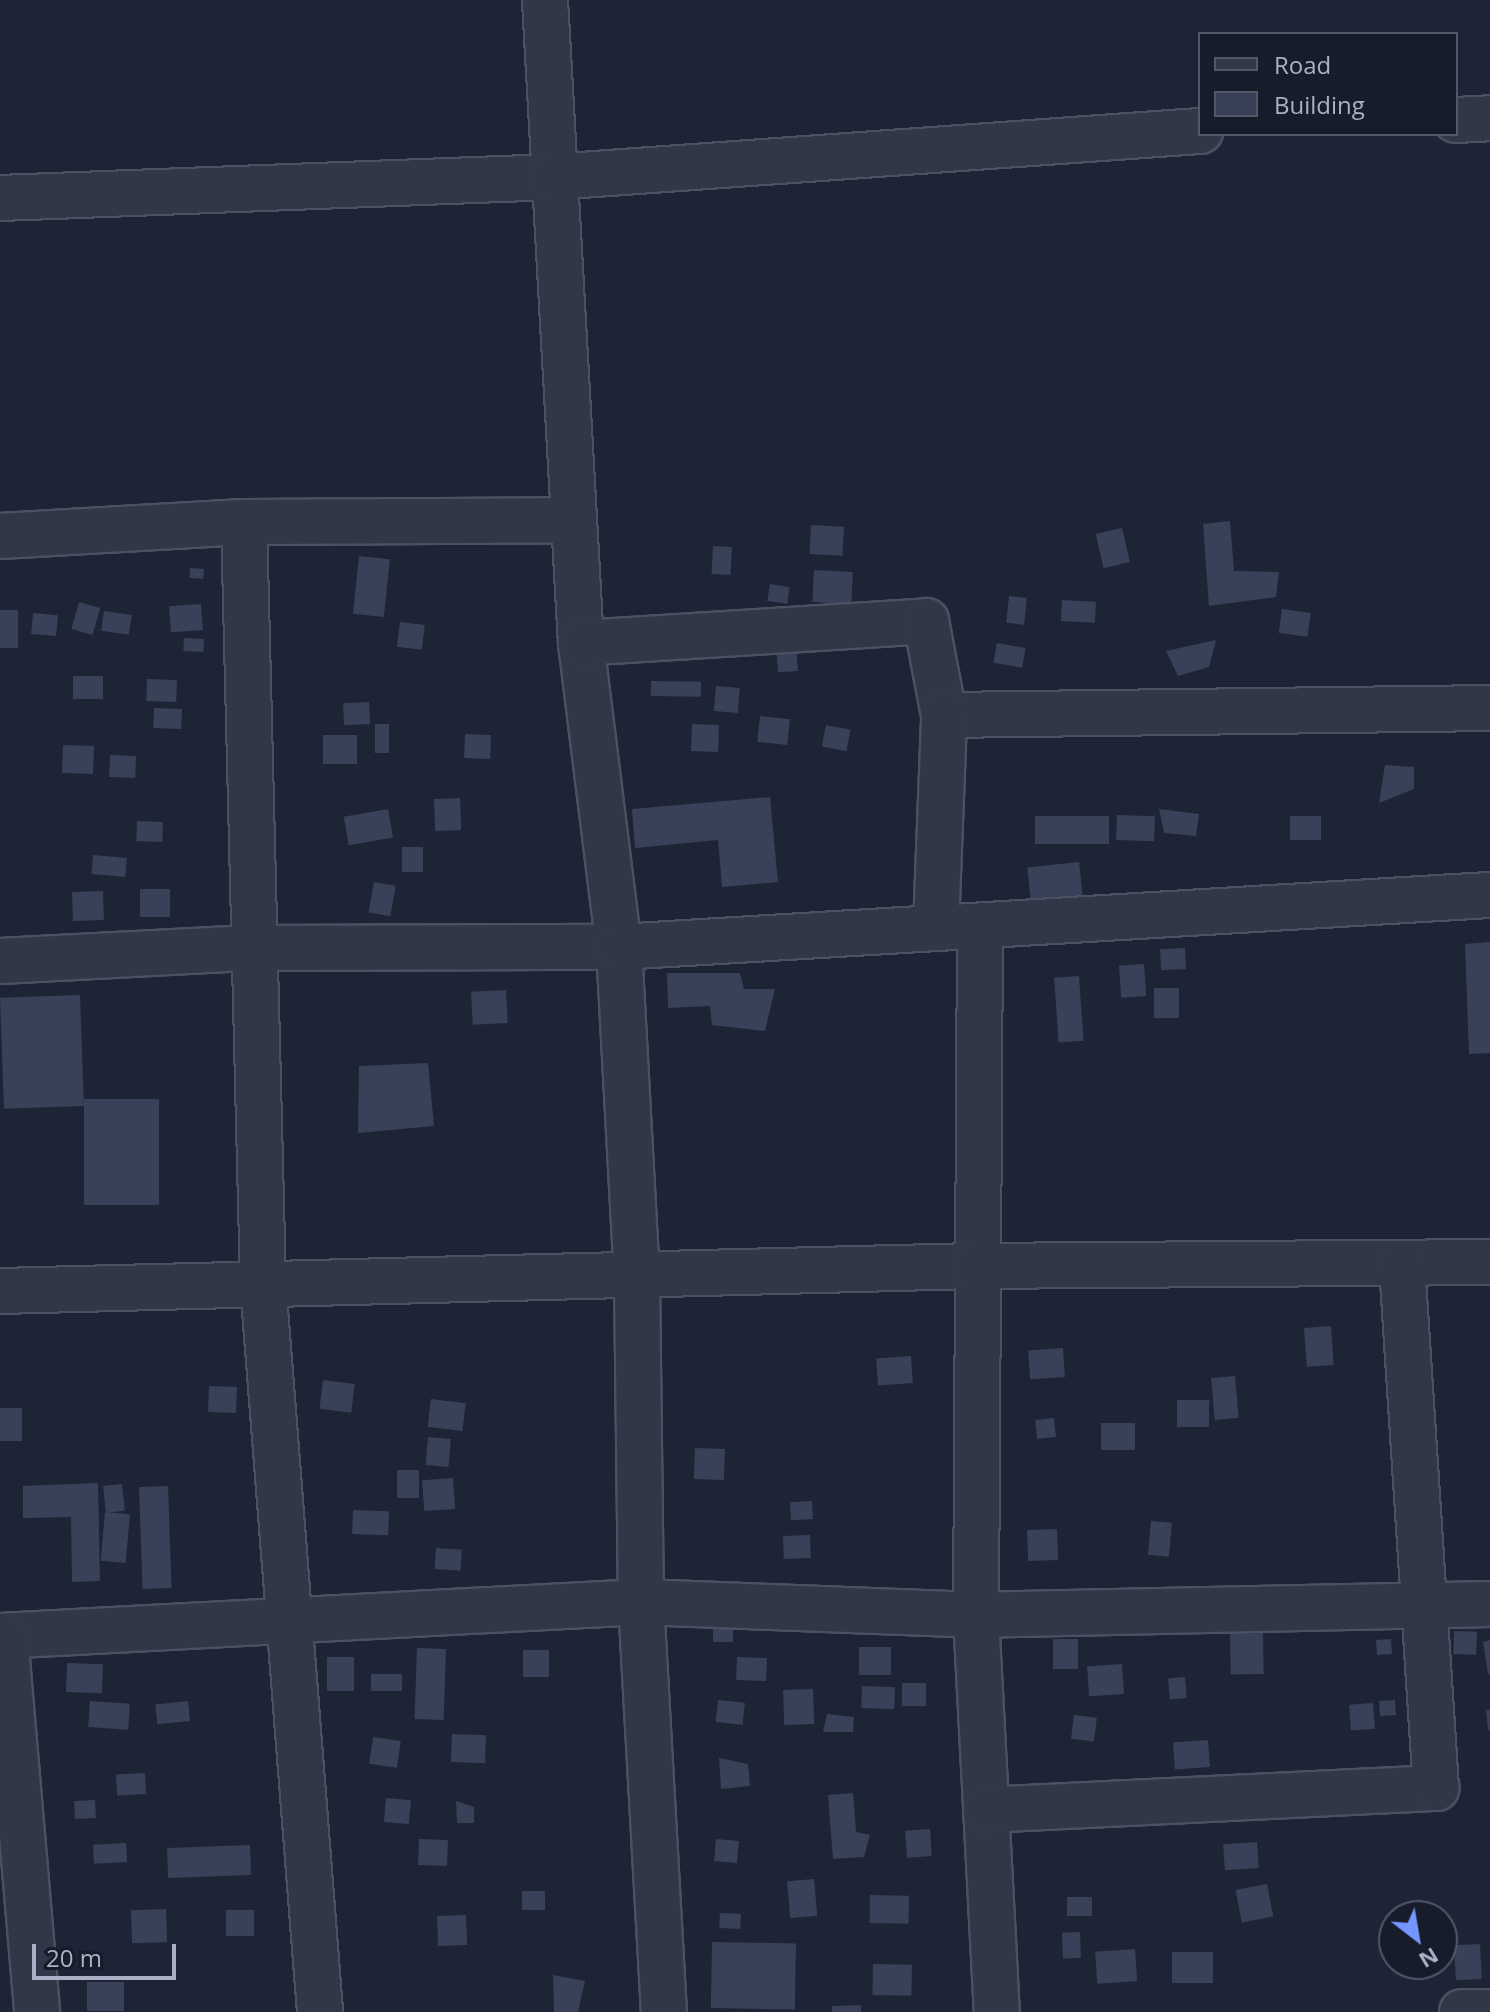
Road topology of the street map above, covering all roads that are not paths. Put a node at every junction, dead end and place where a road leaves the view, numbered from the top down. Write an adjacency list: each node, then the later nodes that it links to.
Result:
1 (545, 0): 5 (street)
2 (1490, 118): 3 (street)
3 (1458, 120)
4 (1198, 131): 5 (street)
5 (553, 177): 6 (street); 7 (street)
6 (0, 198)
7 (573, 520): 8 (street); 10 (street)
8 (244, 522): 9 (street); 17 (street)
9 (0, 536)
10 (581, 643): 12 (street); 16 (street)
11 (1490, 708): 12 (street)
12 (944, 715): 15 (street)
13 (1490, 895): 14 (street)
14 (980, 926): 15 (street); 21 (street)
15 (936, 928): 16 (street)
16 (619, 947): 17 (street); 22 (street)
17 (251, 948): 18 (street); 23 (street)
18 (0, 961)
19 (1490, 1262): 20 (street)
20 (1402, 1265): 21 (street); 27 (street)
21 (973, 1266): 22 (street); 28 (street)
22 (637, 1278): 23 (street); 25 (street)
23 (263, 1284): 24 (street); 29 (street)
24 (0, 1291)
25 (641, 1602): 28 (street); 29 (street); 34 (street)
26 (1490, 1604): 27 (street)
27 (1424, 1607): 28 (street); 31 (street)
28 (976, 1615): 31 (street)
29 (291, 1618): 30 (street); 33 (street)
30 (2, 1636): 32 (street)
31 (986, 1810): 35 (street)
32 (37, 2012)
33 (320, 2012)
34 (664, 2012)
35 (997, 2012)
36 (1462, 2012): 37 (street)
37 (1490, 2012)

